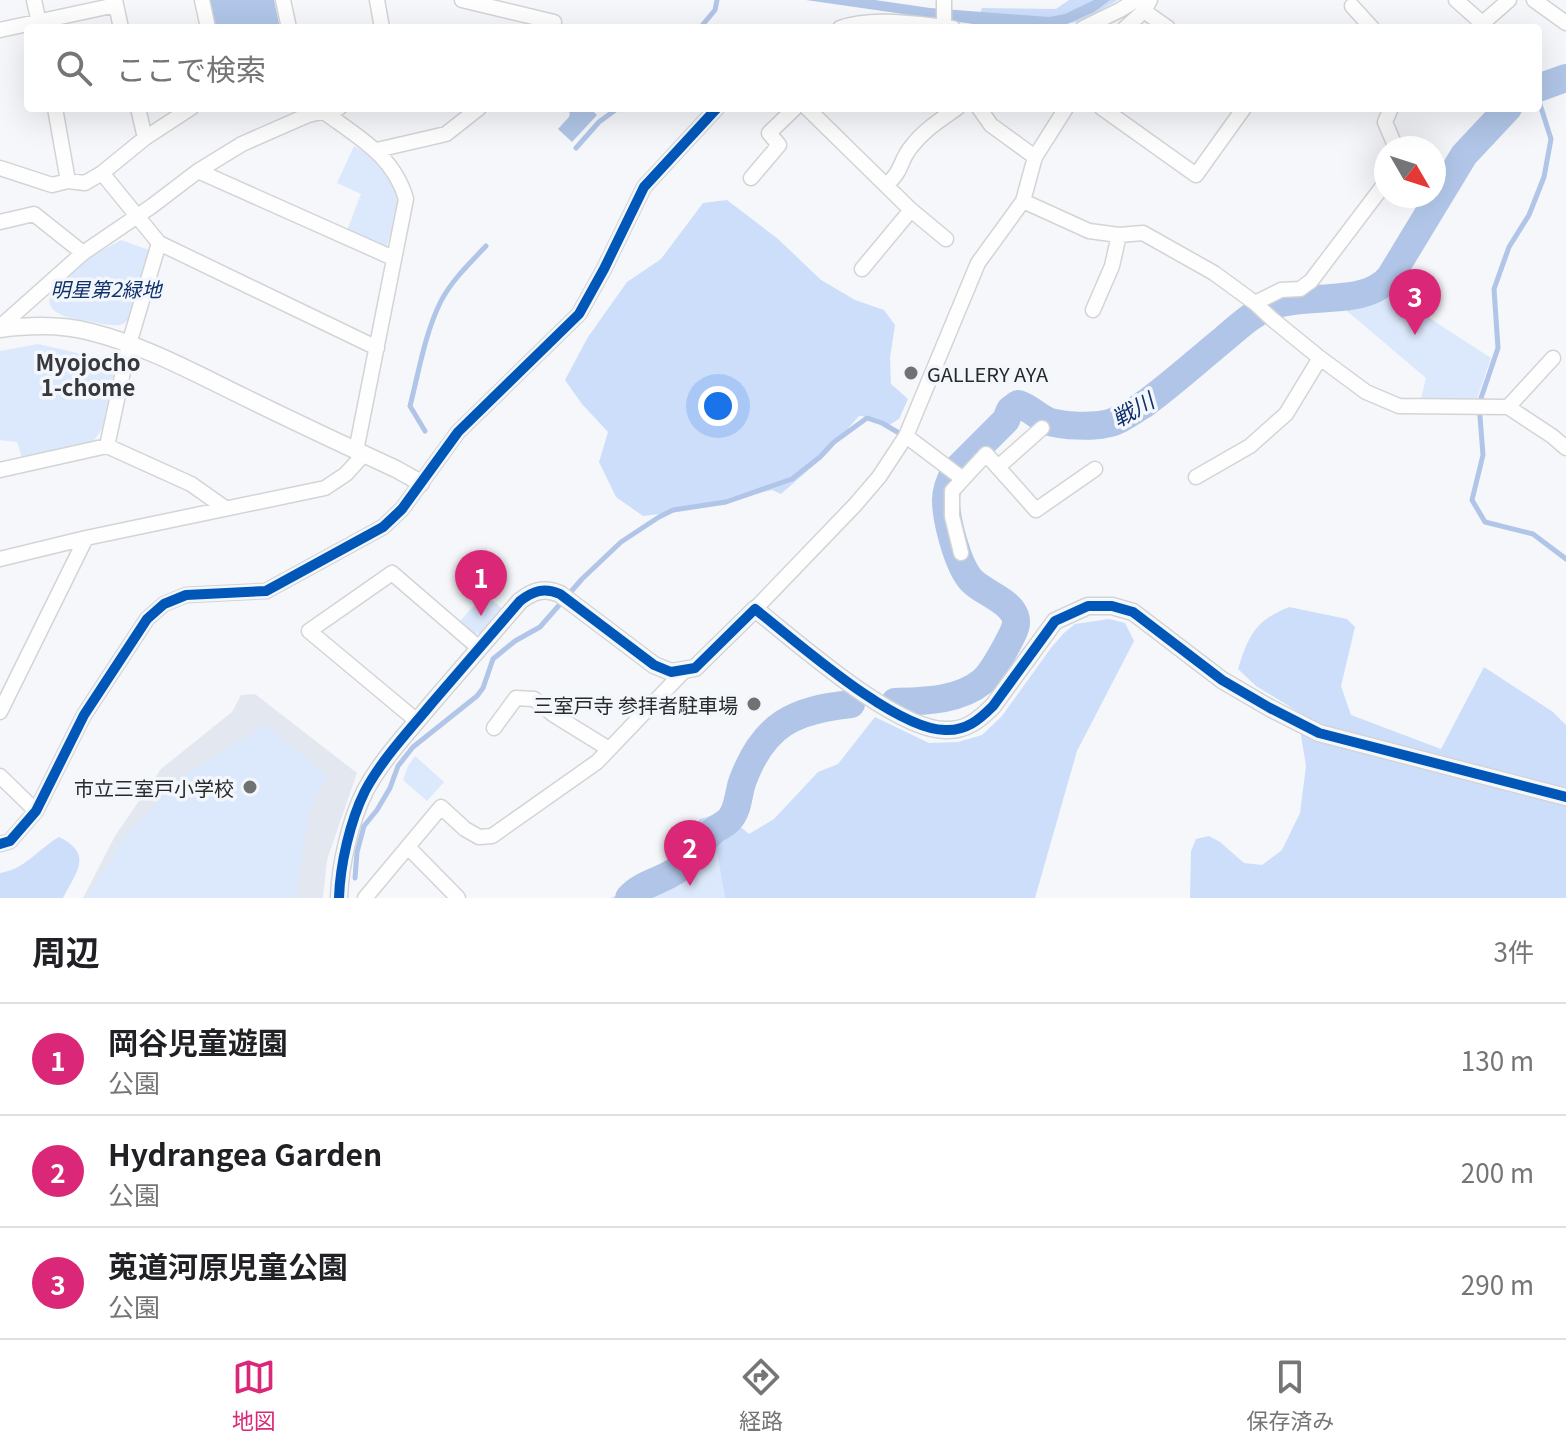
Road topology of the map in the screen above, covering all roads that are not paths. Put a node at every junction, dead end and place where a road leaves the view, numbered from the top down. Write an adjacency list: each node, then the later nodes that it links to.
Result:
1 (34, 0): 14 (street)
2 (202, 0): 17 (street)
3 (283, 0): 18 (street)
4 (377, 0): 19 (street)
5 (462, 0): 20 (street)
6 (1456, 0): 28 (street)
7 (1509, 0): 29 (street)
8 (1534, 0): 13 (street)
9 (944, 1): 23 (street)
10 (115, 3): 15 (street); 16 (street)
11 (1143, 4): 24 (street); 25 (street); 26 (street)
12 (1352, 6): 27 (street)
13 (1566, 23)
14 (40, 24)
15 (43, 24)
16 (120, 24)
17 (207, 24)
18 (288, 24)
19 (381, 24)
20 (554, 24)
21 (850, 24): 22 (street)
22 (904, 24)
23 (947, 24)
24 (1091, 24)
25 (1128, 24)
26 (1164, 24)
27 (1368, 24)
28 (1478, 24)
29 (1482, 24)
30 (24, 27): 31 (street)
31 (0, 30)
32 (56, 112): 55 (street)
33 (139, 112): 48 (street)
34 (185, 112): 48 (street)
35 (307, 112): 52 (street)
36 (333, 112): 49 (street)
37 (474, 112): 49 (street)
38 (713, 112): 86 (street)
39 (791, 112): 54 (street)
40 (811, 112): 56 (street)
41 (951, 112): 56 (street)
42 (982, 112): 50 (street)
43 (1063, 112): 50 (street)
44 (1108, 112): 45 (street)
45 (1241, 112)
46 (1389, 112): 47 (street)
47 (1391, 136)
48 (145, 138): 53 (street)
49 (377, 150): 66 (street)
50 (1035, 157): 58 (street)
51 (0, 168): 55 (street)
52 (198, 171): 60 (street); 66 (street)
53 (102, 173): 55 (street); 60 (street)
54 (759, 175)
55 (68, 181)
56 (886, 185): 59 (street)
57 (1374, 198): 68 (street)
58 (1023, 201): 62 (street); 77 (street)
59 (911, 210): 63 (street); 67 (street)
60 (137, 214): 64 (street); 65 (street)
61 (0, 222): 65 (street)
62 (1119, 235): 68 (street); 69 (street)
63 (946, 239)
64 (159, 243): 71 (street); 72 (street)
65 (83, 253): 70 (street)
66 (393, 258): 72 (street)
67 (862, 269)
68 (1261, 308): 73 (street)
69 (1093, 310)
70 (0, 328): 71 (street)
71 (129, 344): 78 (street); 80 (street)
72 (377, 348): 80 (street)
73 (1320, 358): 75 (street); 85 (street)
74 (1553, 358): 75 (street)
75 (1508, 407): 79 (street)
76 (1042, 428): 81 (street)
77 (906, 436): 84 (street); 91 (street)
78 (107, 446): 83 (street); 87 (street)
79 (1566, 448)
80 (360, 453): 86 (street); 87 (street)
81 (998, 467): 82 (street); 84 (street)
82 (1095, 469)
83 (0, 470)
84 (957, 475): 89 (street)
85 (1196, 477)
86 (421, 483): 100 (street)
87 (225, 508): 88 (street)
88 (86, 538): 90 (street); 94 (street)
89 (961, 553)
90 (0, 559)
91 (755, 609): 93 (street); 99 (street)
92 (479, 648): 93 (street); 95 (street); 95 (street)
93 (684, 671): 97 (street)
94 (0, 712)
95 (417, 721): 103 (street)
96 (494, 728): 97 (street)
97 (609, 749): 102 (street)
98 (0, 776): 100 (street)
99 (1566, 797)
100 (36, 811): 101 (street)
101 (0, 844)
102 (408, 847): 104 (street); 105 (street)
103 (339, 898)
104 (365, 898)
105 (458, 898)

